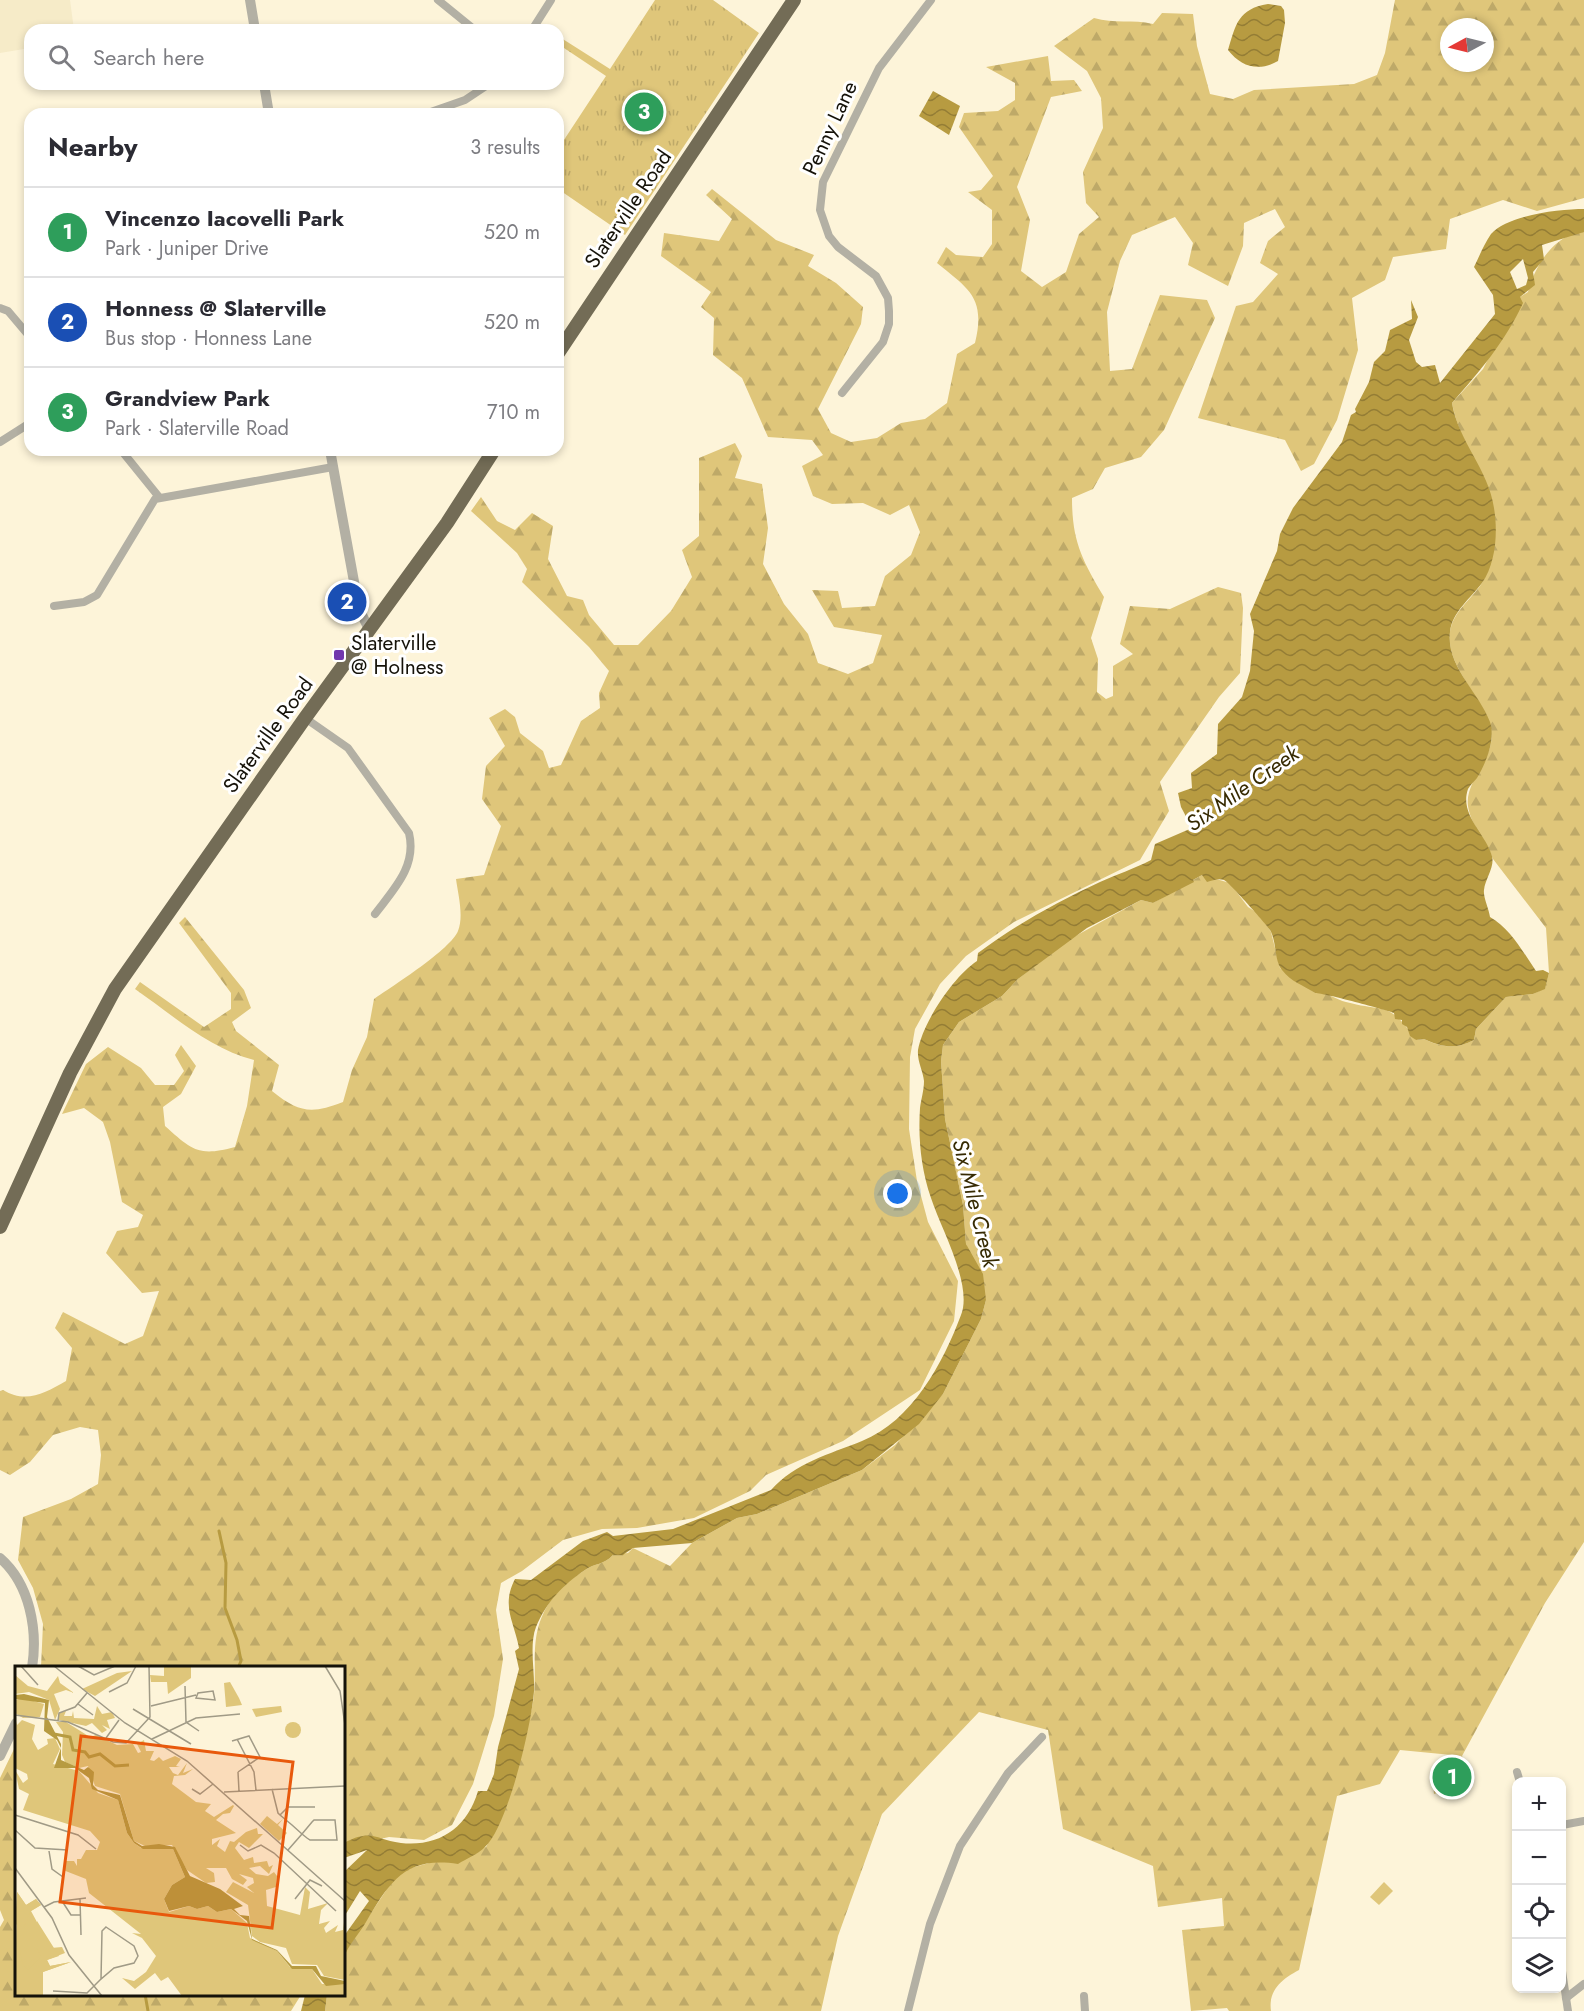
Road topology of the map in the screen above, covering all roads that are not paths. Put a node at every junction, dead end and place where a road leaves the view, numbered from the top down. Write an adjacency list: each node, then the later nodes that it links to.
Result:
1 (250, 0): 6 (street)
2 (438, 0): 7 (street)
3 (551, 0): 8 (street)
4 (794, 0): 15 (highway, Slaterville Road)
5 (931, 0): 16 (street, Penny Lane)
6 (254, 24)
7 (468, 24)
8 (536, 24)
9 (265, 90): 11 (street)
10 (480, 90): 12 (street)
11 (268, 108)
12 (442, 108)
13 (0, 308): 14 (street)
14 (24, 331)
15 (564, 344)
16 (842, 393)
17 (24, 427): 18 (street)
18 (0, 442)
19 (126, 456): 23 (street)
20 (331, 456): 22 (street)
21 (490, 456): 25 (highway, Slaterville Road)
22 (333, 467): 23 (street); 25 (street)
23 (159, 497): 24 (street)
24 (54, 606)
25 (370, 630): 26 (highway, Slaterville Road)
26 (305, 718): 27 (street); 28 (highway, Slaterville Road)
27 (375, 914)
28 (0, 1227)
29 (0, 1558): 30 (street)
30 (32, 1666)
31 (15, 1725): 33 (street)
32 (1042, 1737): 42 (street)
33 (0, 1756)
34 (1517, 1772): 35 (street)
35 (1518, 1777)
36 (1584, 1821): 37 (street)
37 (1566, 1824)
38 (1584, 1984): 41 (street)
39 (1565, 1993): 41 (street)
40 (1084, 1996): 43 (street)
41 (1566, 1998): 44 (street)
42 (908, 2011)
43 (1085, 2011)
44 (1568, 2011)

